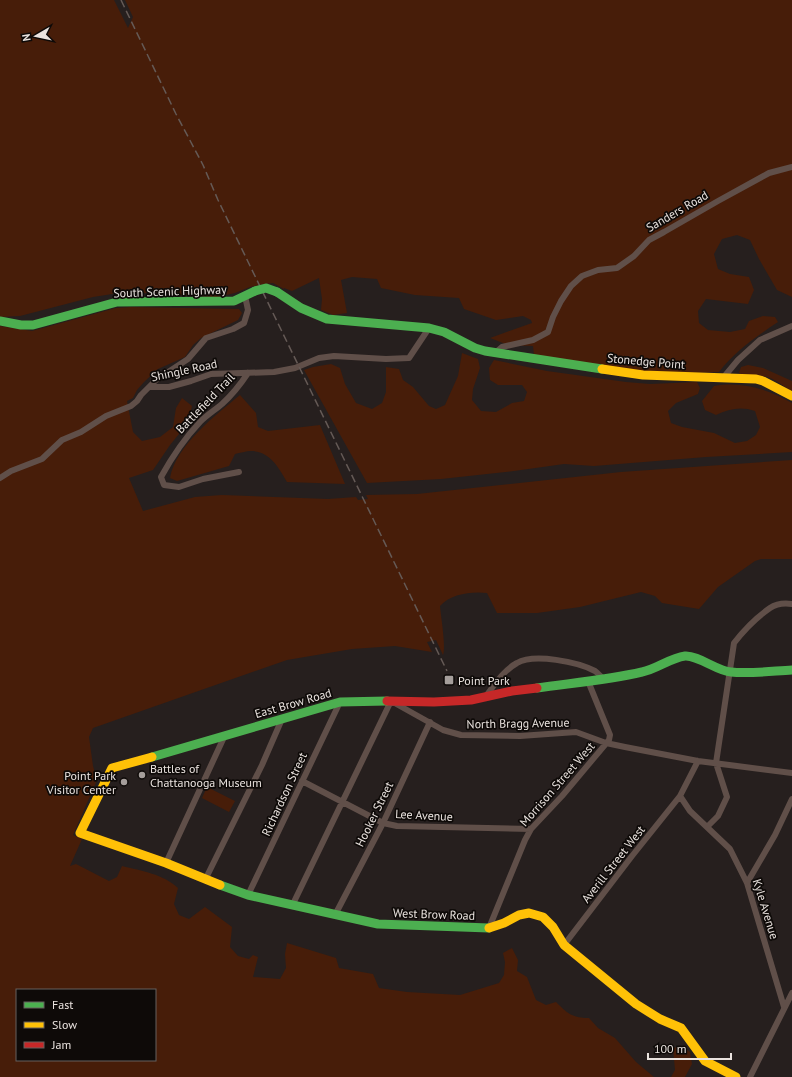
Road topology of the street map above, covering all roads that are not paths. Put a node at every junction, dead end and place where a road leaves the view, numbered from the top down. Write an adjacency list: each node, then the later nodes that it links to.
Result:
1 (792, 167): 6 (street, Sanders Road)
2 (245, 296): 3 (street, South Scenic Highway); 5 (street, South Scenic Highway, bridge); 9 (street)
3 (0, 321)
4 (792, 326): 8 (street)
5 (429, 328): 6 (street, South Scenic Highway); 7 (street, Shingle Road)
6 (495, 353): 8 (street, Stonedge Point)
7 (248, 373): 9 (street, Shingle Road); 11 (street, Battlefield Trail)
8 (723, 378): 10 (street, Stonedge Point)
9 (149, 387): 12 (street, Shingle Road)
10 (792, 396)
11 (239, 472)
12 (0, 478)
13 (792, 604): 15 (street)
14 (792, 670): 15 (street, East Brow Road)
15 (730, 672): 16 (street, East Brow Road); 26 (street)
16 (604, 680): 17 (street, East Brow Road); 18 (street)
17 (588, 681): 18 (street, East Brow Road); 24 (street)
18 (486, 696): 19 (street, East Brow Road)
19 (391, 701): 20 (street, East Brow Road); 22 (street, North Bragg Avenue); 31 (street)
20 (340, 702): 21 (street, East Brow Road); 28 (street, Richardson Street)
21 (282, 719): 23 (street, East Brow Road); 37 (street)
22 (430, 722): 24 (street, North Bragg Avenue); 32 (street, Hooker Street)
23 (225, 735): 35 (street, East Brow Road); 36 (street)
24 (606, 743): 25 (street, North Bragg Avenue); 34 (street, Morrison Street West)
25 (698, 760): 26 (street, North Bragg Avenue); 29 (street, Averill Street West)
26 (716, 762): 27 (street); 33 (street)
27 (792, 773)
28 (302, 781): 31 (street, Lee Avenue); 39 (street, Richardson Street)
29 (680, 796): 33 (street, Kyle Avenue); 43 (street, Averill Street West)
30 (792, 799): 38 (street)
31 (342, 802): 32 (street, Lee Avenue); 40 (street)
32 (383, 823): 34 (street, Lee Avenue); 41 (street, Hooker Street)
33 (707, 827): 38 (street, Kyle Avenue)
34 (531, 829): 42 (street, Morrison Street West)
35 (80, 833): 36 (street, West Brow Road)
36 (166, 863): 37 (street, West Brow Road)
37 (205, 880): 39 (street, West Brow Road)
38 (747, 883): 45 (street, Kyle Avenue)
39 (248, 896): 40 (street, West Brow Road)
40 (292, 906): 41 (street, West Brow Road)
41 (335, 915): 42 (street, West Brow Road)
42 (489, 928): 43 (street, West Brow Road)
43 (564, 945): 46 (street, West Brow Road)
44 (792, 993): 45 (street)
45 (784, 1007): 47 (street)
46 (736, 1077)
47 (750, 1077)

